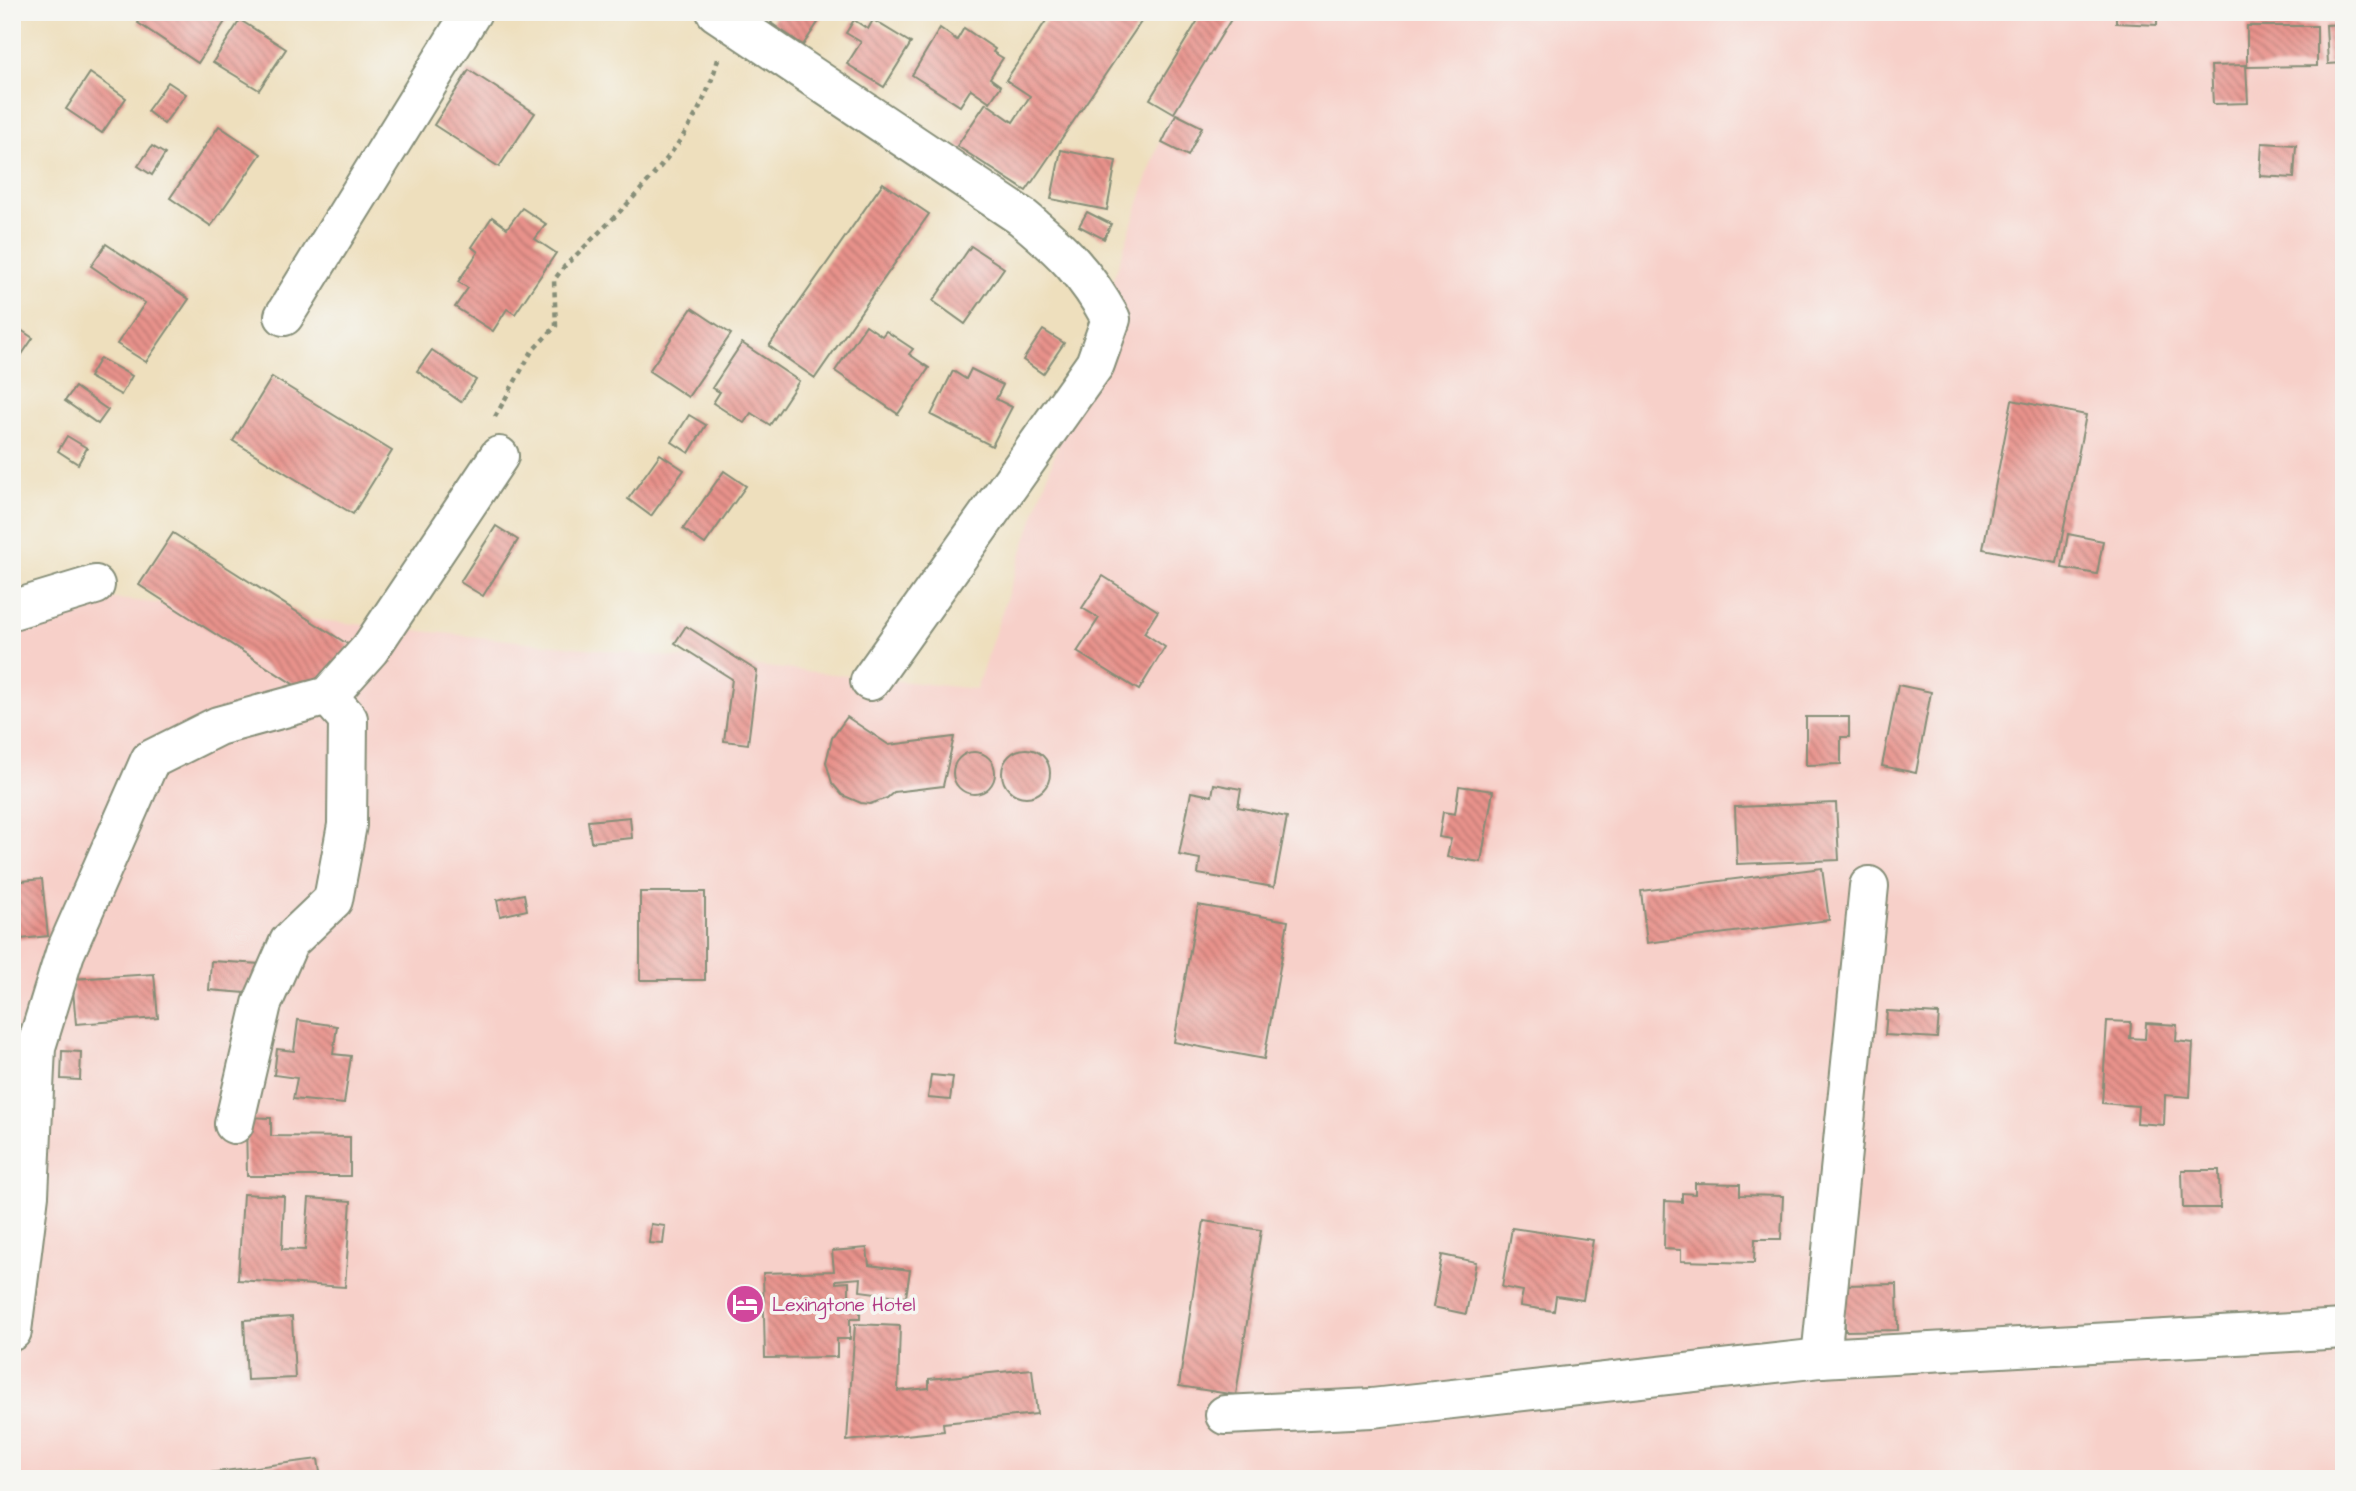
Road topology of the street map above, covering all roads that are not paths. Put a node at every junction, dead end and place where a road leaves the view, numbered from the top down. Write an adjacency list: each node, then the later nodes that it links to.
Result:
1 (472, 12): 3 (street)
2 (722, 16): 7 (street)
3 (284, 316)
4 (495, 440): 8 (street)
5 (94, 585): 6 (street)
6 (12, 610)
7 (870, 681)
8 (328, 696): 10 (street); 12 (street)
9 (1869, 886): 13 (street)
10 (234, 1124)
11 (2344, 1329): 13 (street)
12 (12, 1331)
13 (1821, 1359): 14 (street)
14 (1225, 1415)

